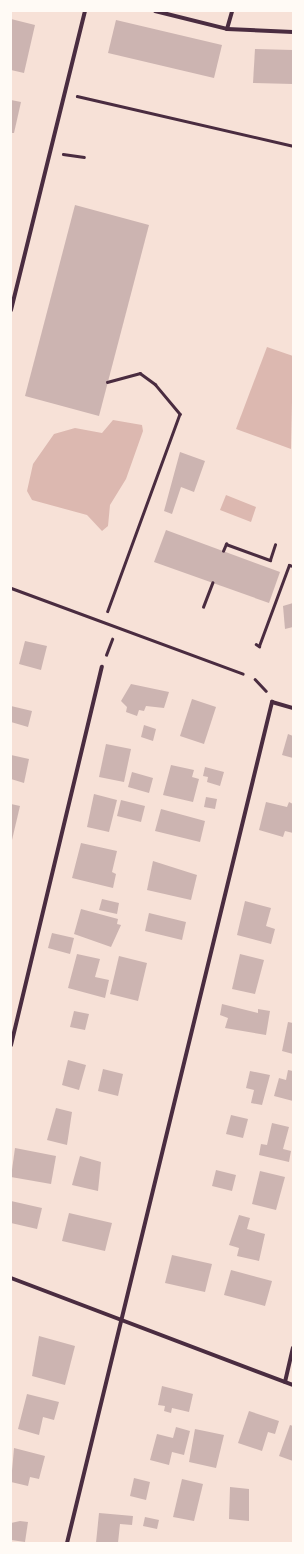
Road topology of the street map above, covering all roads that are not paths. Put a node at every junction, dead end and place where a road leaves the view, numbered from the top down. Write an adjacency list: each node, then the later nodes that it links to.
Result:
1 (85, 11): 6 (street)
2 (155, 11): 4 (street)
3 (232, 11): 4 (street)
4 (227, 29): 5 (street)
5 (293, 32)
6 (11, 310)
7 (11, 588): 9 (lane)
8 (102, 667): 11 (street)
9 (243, 674)
10 (293, 708): 13 (street)
11 (11, 1045)
12 (11, 1278): 13 (street)
13 (118, 1321): 15 (street); 17 (street)
14 (293, 1348): 15 (street)
15 (285, 1382): 16 (street)
16 (293, 1386)
17 (67, 1543)

